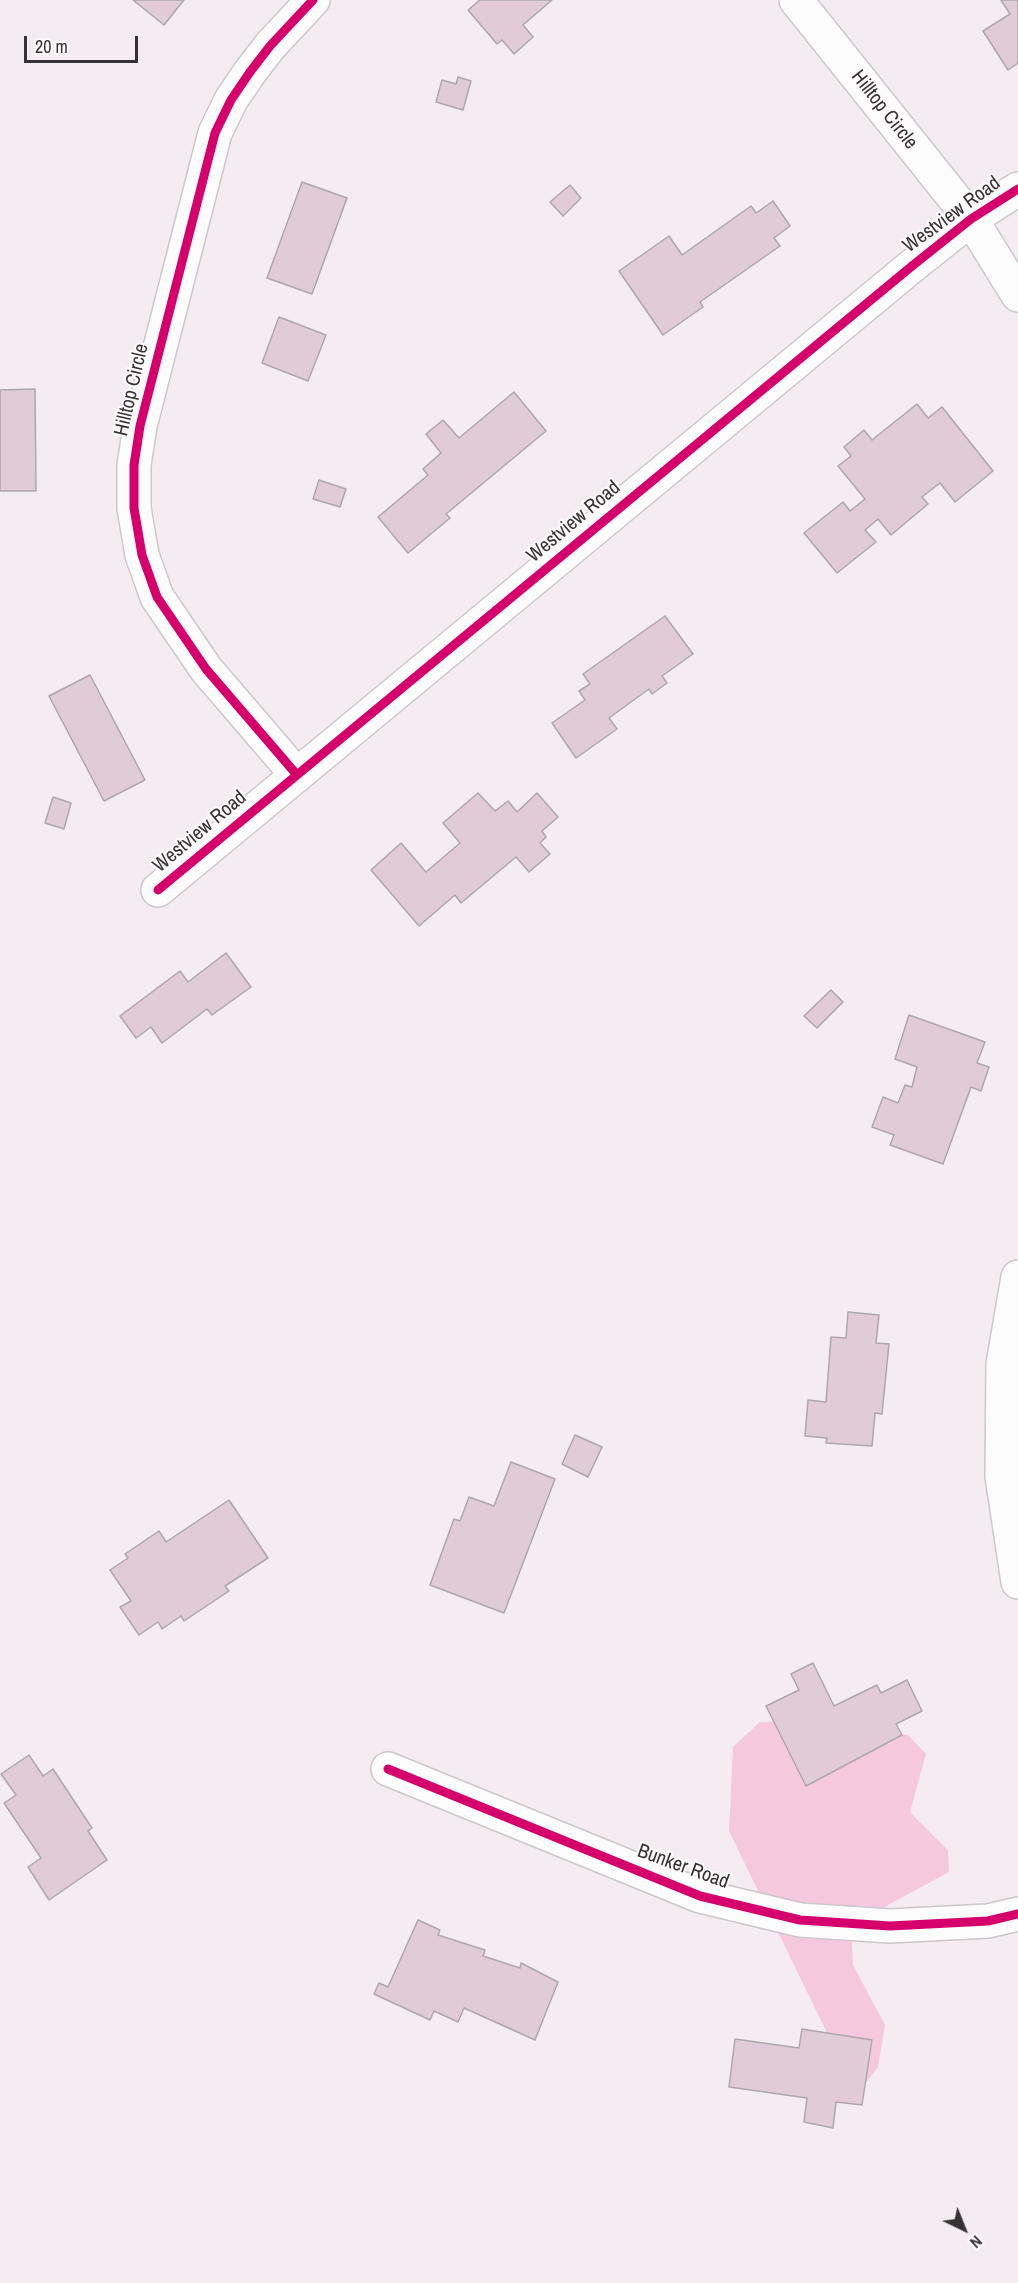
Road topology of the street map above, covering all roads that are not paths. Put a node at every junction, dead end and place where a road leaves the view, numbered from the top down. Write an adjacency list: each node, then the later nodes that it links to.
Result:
1 (313, 0): 6 (street, Hilltop Circle)
2 (796, 0): 4 (street, Hilltop Circle)
3 (1018, 189): 4 (street, Westview Road)
4 (971, 219): 5 (street, Hilltop Circle); 6 (street, Westview Road)
5 (1018, 295)
6 (297, 775): 7 (street, Westview Road)
7 (158, 890)
8 (1018, 1277): 9 (street)
9 (1018, 1582)
10 (388, 1769): 11 (street, Bunker Road)
11 (1018, 1914)

